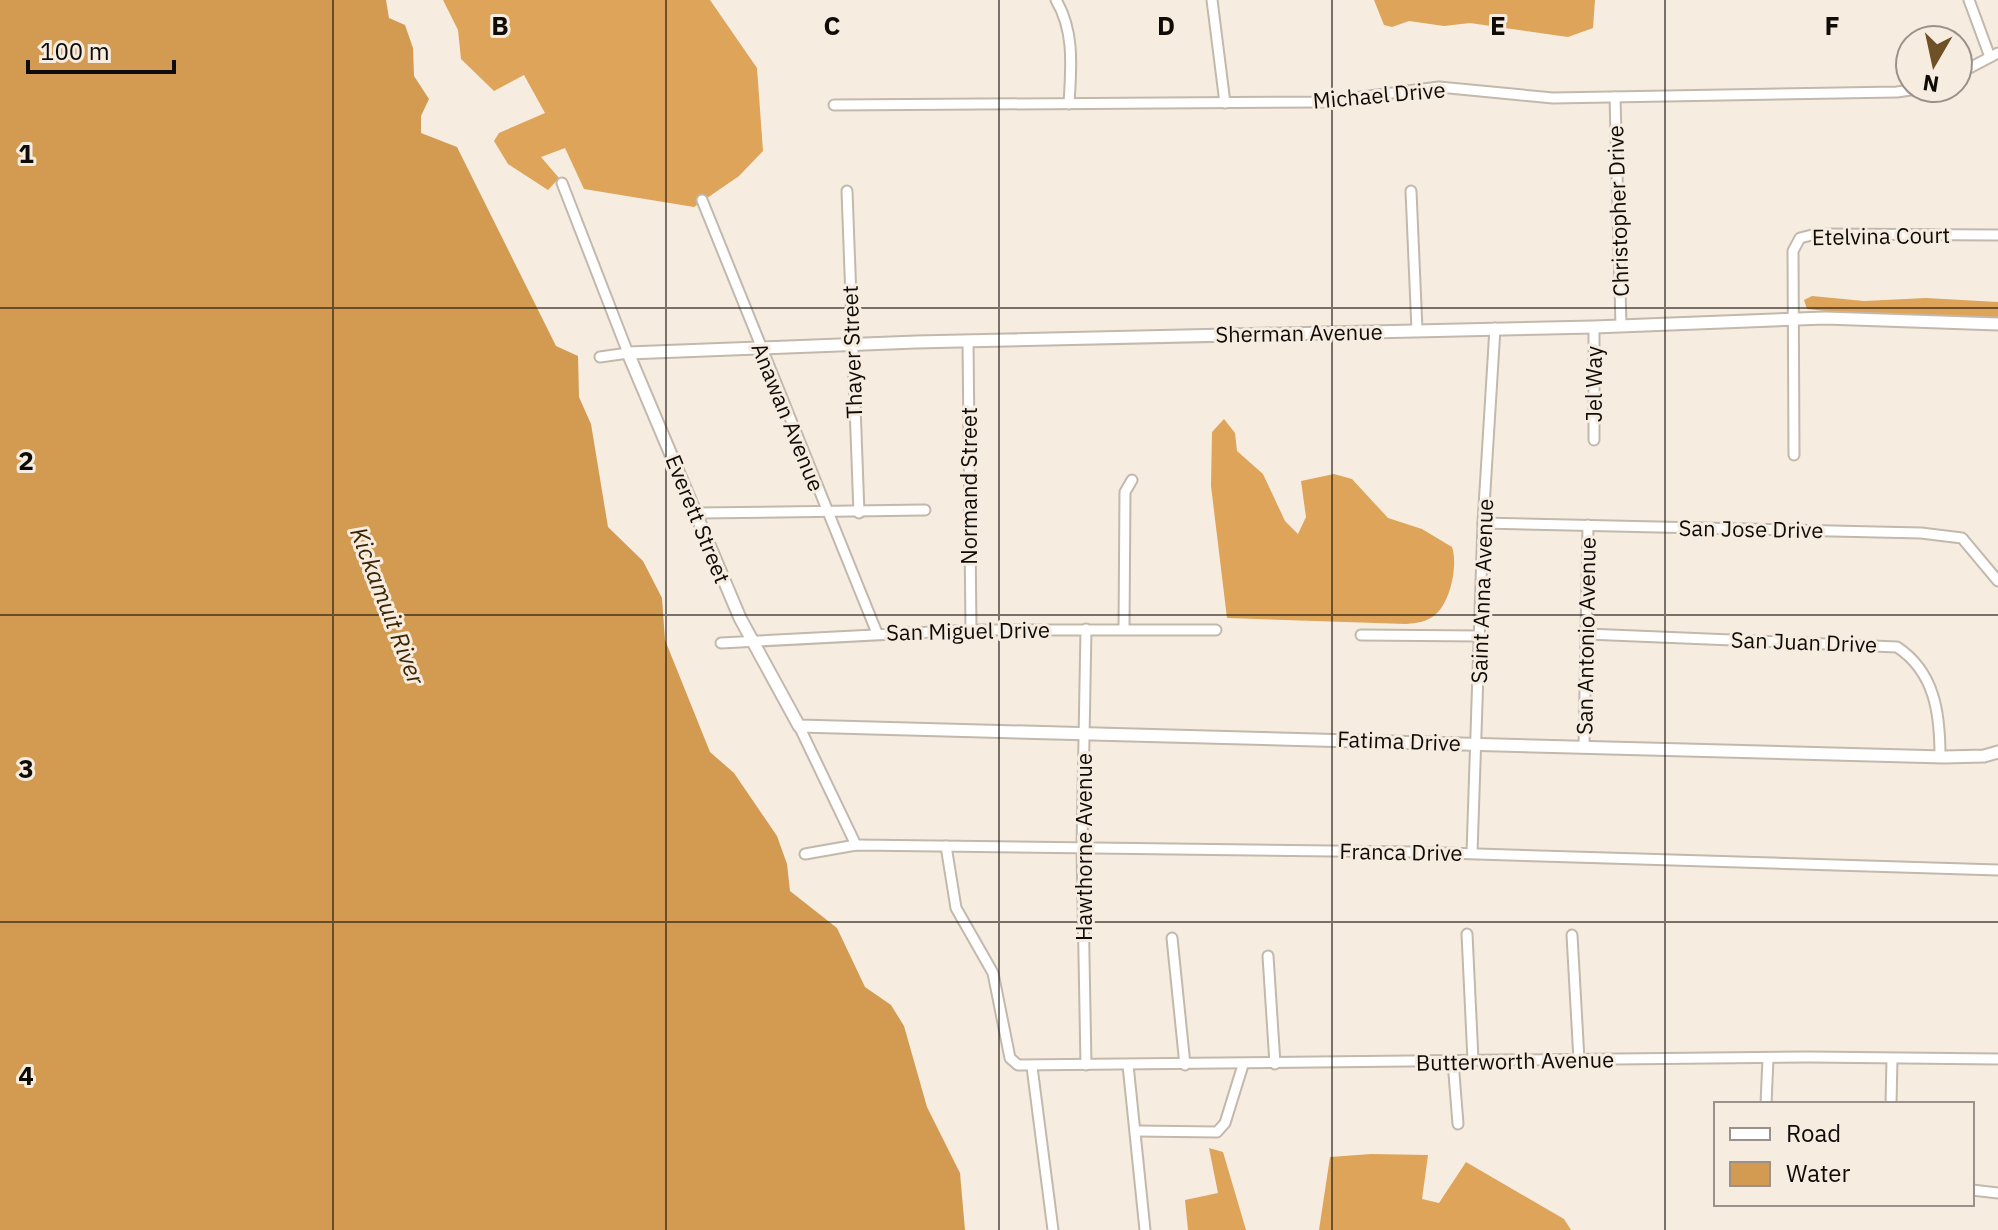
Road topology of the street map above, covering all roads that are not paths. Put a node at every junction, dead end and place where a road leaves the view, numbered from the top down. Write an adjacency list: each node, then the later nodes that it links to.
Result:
1 (1056, 0): 9 (street)
2 (1212, 0): 8 (street)
3 (1969, 0): 4 (street)
4 (1994, 55): 5 (street)
5 (1974, 66)
6 (1894, 92): 7 (street, Michael Drive)
7 (1615, 97): 8 (street, Michael Drive); 18 (street, Christopher Drive)
8 (1225, 103): 9 (street, Michael Drive)
9 (1069, 104): 10 (street, Michael Drive)
10 (834, 105)
11 (562, 183): 25 (street, Everett Street)
12 (847, 191): 23 (street, Thayer Street)
13 (1411, 191): 21 (street)
14 (702, 200): 24 (street, Anawan Avenue)
15 (1998, 235): 16 (street, Etelvina Court)
16 (1792, 319): 17 (street, Sherman Avenue); 18 (street, Sherman Avenue); 28 (street)
17 (1998, 324)
18 (1621, 326): 19 (street, Sherman Avenue)
19 (1594, 327): 20 (street, Sherman Avenue); 27 (street, Jel Way)
20 (1495, 328): 21 (street, Sherman Avenue); 34 (street, Saint Anna Avenue)
21 (1417, 330): 22 (street, Sherman Avenue)
22 (968, 341): 23 (street, Sherman Avenue); 39 (street, Normand Street)
23 (851, 345): 24 (street, Sherman Avenue); 33 (street, Thayer Street)
24 (760, 347): 25 (street, Sherman Avenue); 32 (street, Anawan Avenue)
25 (628, 353): 26 (street, Sherman Avenue); 31 (street, Everett Street)
26 (600, 357)
27 (1594, 440)
28 (1794, 455)
29 (1132, 480): 38 (street)
30 (925, 510): 33 (street)
31 (698, 513): 32 (street); 45 (street, Everett Street)
32 (826, 513): 33 (street); 41 (street, Anawan Avenue)
33 (859, 513)
34 (1483, 523): 35 (street, San Jose Drive); 44 (street, Saint Anna Avenue)
35 (1588, 525): 36 (street, San Jose Drive); 42 (street, San Antonio Avenue)
36 (1997, 578)
37 (1086, 629): 38 (street, San Miguel Drive); 39 (street, San Miguel Drive); 48 (street, Hawthorne Avenue)
38 (1124, 629): 40 (street, San Miguel Drive)
39 (971, 630): 41 (street, San Miguel Drive)
40 (1216, 630)
41 (877, 633): 45 (street, San Miguel Drive)
42 (1587, 634): 50 (street, San Antonio Avenue); 52 (street, San Juan Drive)
43 (1361, 635): 44 (street)
44 (1480, 636): 49 (street, Saint Anna Avenue)
45 (751, 639): 46 (street, San Miguel Drive); 47 (street, Everett Street)
46 (721, 643)
47 (799, 726): 48 (street, Fatima Drive); 53 (street, Everett Street)
48 (1083, 733): 49 (street, Fatima Drive); 55 (street, Hawthorne Avenue)
49 (1476, 743): 50 (street, Fatima Drive); 56 (street, Saint Anna Avenue)
50 (1584, 747): 52 (street, Fatima Drive)
51 (1998, 752): 52 (street, Fatima Drive)
52 (1940, 756)
53 (856, 845): 54 (street, Franca Drive); 57 (street, Franca Drive)
54 (946, 846): 55 (street, Franca Drive); 74 (street)
55 (1082, 848): 56 (street, Franca Drive); 70 (street, Hawthorne Avenue)
56 (1472, 853): 58 (street, Franca Drive)
57 (805, 854)
58 (1998, 870)
59 (1467, 934): 66 (street)
60 (1572, 935): 67 (street)
61 (1172, 938): 72 (street)
62 (1268, 956): 69 (street)
63 (1768, 1058): 64 (street, Butterworth Avenue); 67 (street, Butterworth Avenue); 75 (street)
64 (1892, 1059): 65 (street, Butterworth Avenue); 76 (street)
65 (1998, 1059)
66 (1473, 1060): 67 (street, Butterworth Avenue); 68 (street, Butterworth Avenue)
67 (1579, 1060)
68 (1453, 1061): 69 (street, Butterworth Avenue); 77 (street)
69 (1275, 1064): 73 (street, Butterworth Avenue)
70 (1086, 1065): 71 (street, Butterworth Avenue); 74 (street, Butterworth Avenue)
71 (1128, 1065): 72 (street, Butterworth Avenue); 78 (street)
72 (1185, 1065): 73 (street, Butterworth Avenue)
73 (1243, 1065): 78 (street)
74 (1032, 1067): 81 (street)
75 (1766, 1102)
76 (1891, 1102)
77 (1458, 1124)
78 (1136, 1131): 82 (street)
79 (1974, 1190): 80 (street)
80 (1998, 1193)
81 (1053, 1230)
82 (1145, 1230)

